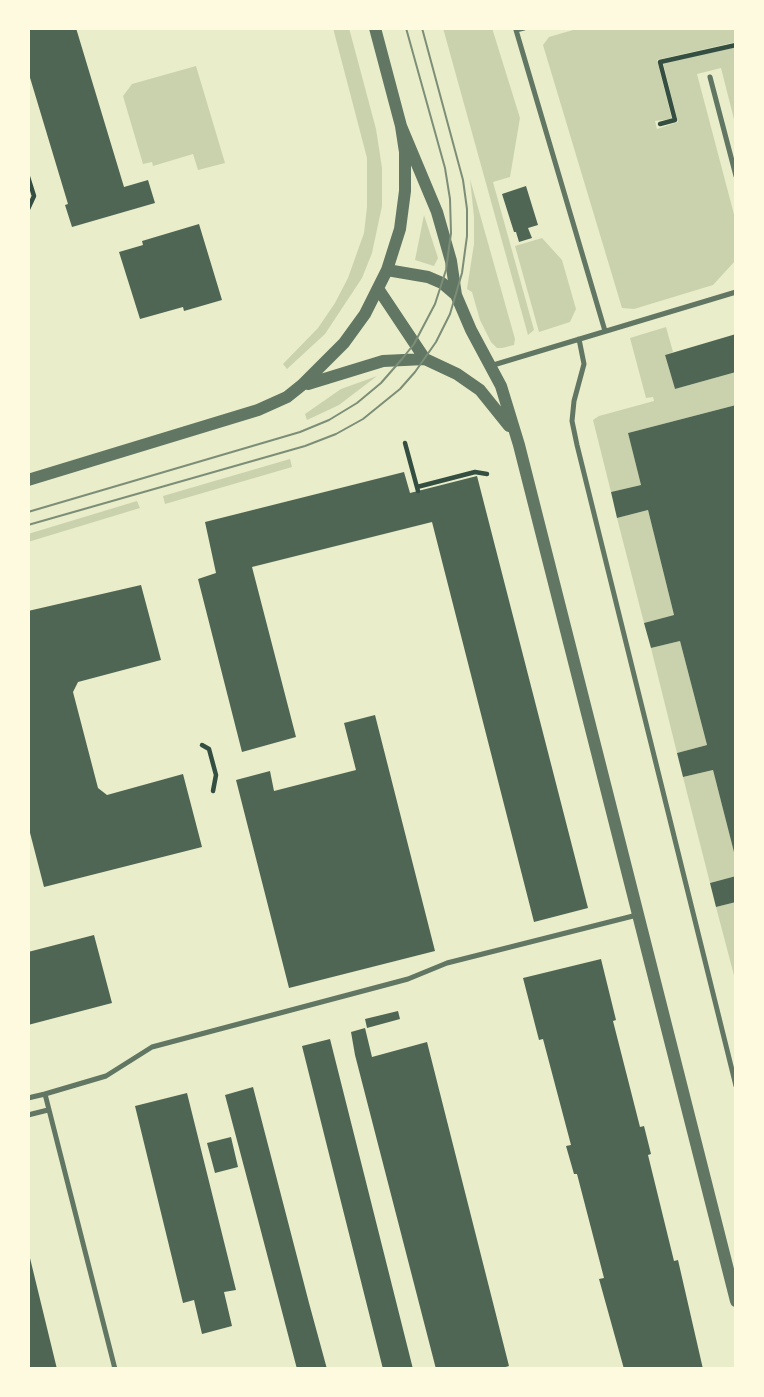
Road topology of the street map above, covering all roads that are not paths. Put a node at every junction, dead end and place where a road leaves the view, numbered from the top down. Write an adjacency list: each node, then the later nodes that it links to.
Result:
1 (374, 28): 5 (street)
2 (524, 28): 3 (lane)
3 (515, 29): 11 (lane)
4 (710, 77): 6 (lane)
5 (401, 126): 7 (street); 10 (street)
6 (736, 176)
7 (387, 270): 8 (street); 10 (street)
8 (379, 290): 13 (street); 15 (street)
9 (736, 292): 11 (lane)
10 (456, 295): 14 (street)
11 (605, 331): 12 (lane)
12 (579, 339): 14 (lane); 19 (lane)
13 (425, 359): 15 (street); 16 (street)
14 (490, 366): 16 (street)
15 (302, 386): 17 (street)
16 (513, 432): 18 (street)
17 (28, 480)
18 (638, 915): 20 (lane); 24 (street)
19 (736, 1086)
20 (45, 1094): 21 (lane); 22 (lane)
21 (28, 1098)
22 (48, 1110): 23 (lane); 25 (lane)
23 (28, 1115)
24 (736, 1301)
25 (115, 1369)

